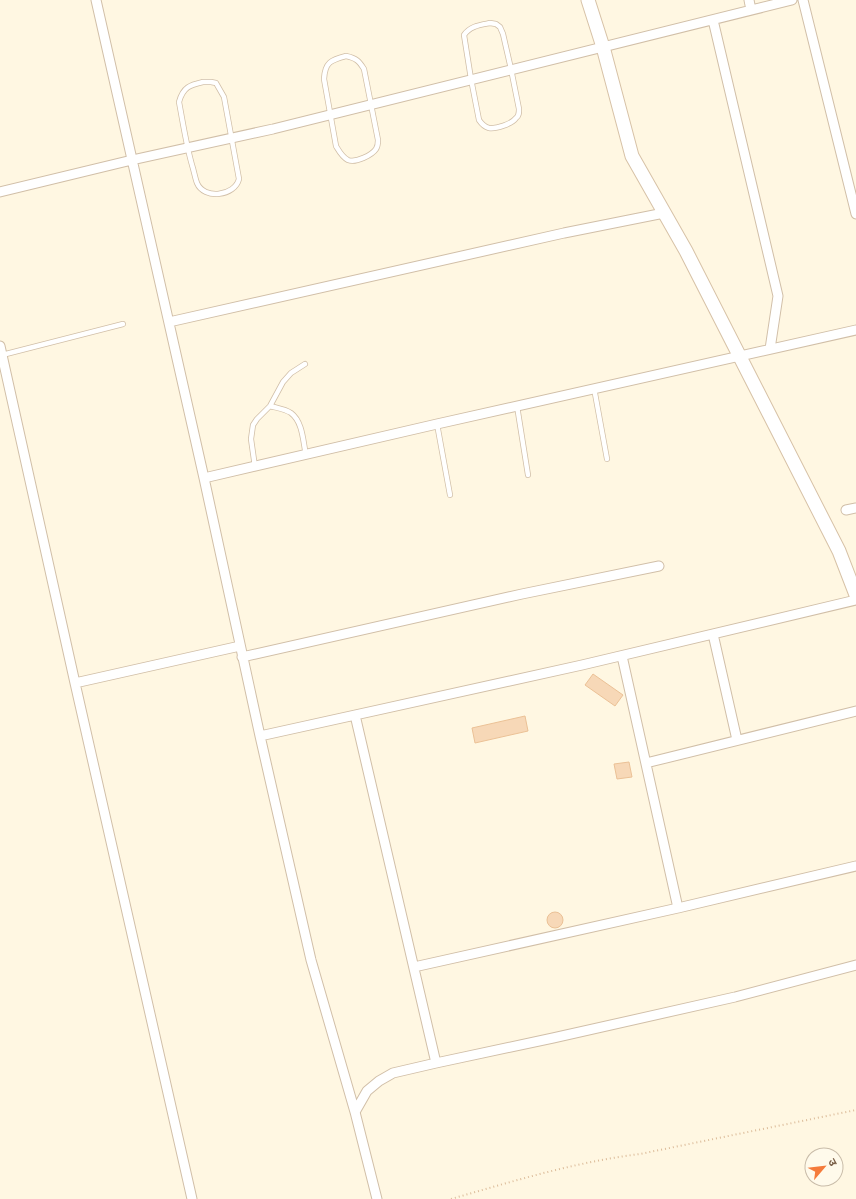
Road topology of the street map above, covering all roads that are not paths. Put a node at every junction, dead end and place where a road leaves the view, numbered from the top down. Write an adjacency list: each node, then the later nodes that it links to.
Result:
1 (97, 0): 15 (street)
2 (588, 0): 8 (main road)
3 (749, 0): 6 (street)
4 (792, 0): 6 (street)
5 (803, 0): 18 (street)
6 (751, 10): 7 (street)
7 (713, 20): 8 (street); 22 (street)
8 (604, 47): 9 (street); 17 (main road)
9 (512, 69): 10 (street); 10 (lane); 10 (lane)
10 (471, 79): 11 (street)
11 (371, 104): 12 (street); 12 (lane); 12 (lane)
12 (330, 115): 13 (street)
13 (231, 138): 14 (street); 14 (lane); 14 (lane)
14 (187, 147): 15 (street)
15 (132, 160): 16 (street); 19 (street)
16 (0, 192)
17 (664, 213): 19 (street); 24 (main road)
18 (856, 214)
19 (169, 322): 34 (street)
20 (123, 324): 23 (lane)
21 (856, 330): 22 (street)
22 (770, 348): 24 (street)
23 (1, 351): 45 (street)
24 (739, 355): 26 (street); 39 (main road)
25 (305, 364): 27 (lane)
26 (594, 388): 28 (street); 31 (lane)
27 (270, 406): 30 (lane); 32 (lane)
28 (517, 406): 29 (street); 33 (lane)
29 (437, 424): 30 (street); 35 (lane)
30 (306, 455): 32 (street)
31 (607, 459)
32 (254, 466): 34 (street)
33 (528, 475)
34 (204, 478): 42 (street)
35 (450, 495)
36 (856, 508): 37 (street)
37 (846, 510)
38 (659, 566): 44 (street)
39 (856, 595)
40 (856, 600): 41 (street)
41 (713, 634): 43 (street); 49 (street)
42 (240, 646): 44 (street); 45 (street)
43 (622, 656): 47 (street); 50 (street)
44 (242, 657): 48 (street)
45 (75, 683): 57 (street)
46 (856, 710): 49 (street)
47 (355, 715): 48 (street); 54 (street)
48 (260, 736): 56 (street)
49 (737, 740): 50 (street)
50 (646, 763): 52 (street)
51 (856, 866): 52 (street)
52 (678, 908): 54 (street)
53 (856, 965): 55 (street)
54 (414, 966): 55 (street)
55 (436, 1063): 56 (street)
56 (355, 1112): 58 (street)
57 (192, 1199)
58 (377, 1199)

